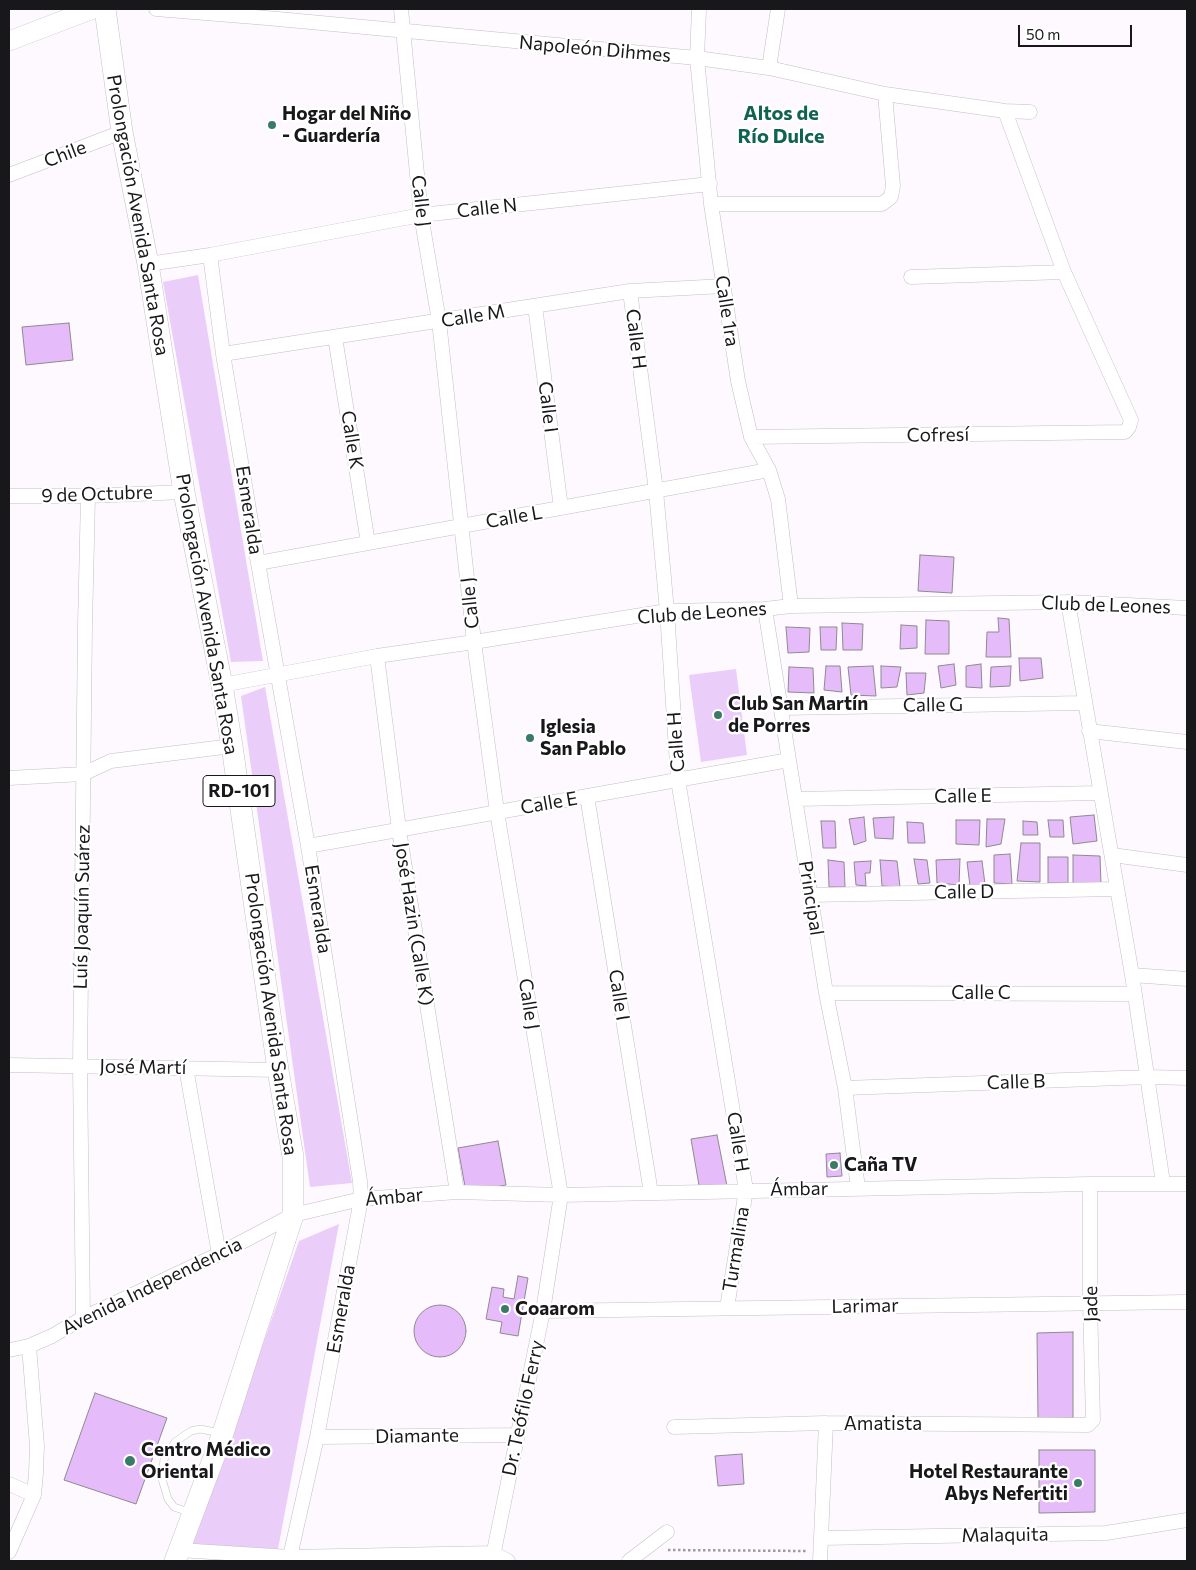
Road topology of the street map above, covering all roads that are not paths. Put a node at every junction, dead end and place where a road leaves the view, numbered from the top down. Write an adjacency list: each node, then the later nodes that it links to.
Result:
1 (93, 9): 8 (street)
2 (105, 9): 14 (main road, Prolongación Avenida Santa Rosa / RD-101)
3 (156, 9): 7 (street, Napoleón Dihmes)
4 (402, 9): 7 (street, Calle J)
5 (699, 9): 9 (street, Calle 1ra)
6 (778, 9): 10 (street)
7 (402, 30): 9 (street, Napoleón Dihmes); 18 (street, Calle J)
8 (9, 41)
9 (697, 58): 10 (street, Napoleón Dihmes); 16 (street, Calle 1ra)
10 (769, 68): 11 (street, Napoleón Dihmes)
11 (885, 94): 12 (street, Napoleón Dihmes); 17 (street)
12 (1005, 111): 13 (street, Napoleón Dihmes); 21 (street)
13 (1030, 112)
14 (122, 132): 15 (street, Chile); 20 (main road, Prolongación Avenida Santa Rosa / RD-101)
15 (9, 175)
16 (710, 184): 17 (street, Calle 1ra); 18 (street, Calle N)
17 (711, 204): 23 (street, Calle 1ra)
18 (421, 215): 19 (street, Calle N); 26 (street, Calle J)
19 (210, 255): 20 (street, Calle N); 28 (street, Esmeralda)
20 (148, 264): 32 (main road, Prolongación Avenida Santa Rosa / RD-101)
21 (1064, 272): 22 (street); 29 (street, Cofresí)
22 (911, 277)
23 (724, 286): 24 (street, Calle M); 29 (street, Calle 1ra)
24 (630, 291): 25 (street, Calle M); 31 (street, Calle H)
25 (536, 306): 26 (street, Calle M); 35 (street, Calle I)
26 (439, 321): 27 (street, Calle M); 36 (street, Calle J)
27 (335, 337): 28 (street, Calle M); 37 (street, Calle K)
28 (223, 354): 38 (street, Esmeralda)
29 (751, 437): 30 (street, Calle 1ra)
30 (769, 470): 31 (street, Calle L); 40 (street, Calle 1ra)
31 (656, 490): 35 (street, Calle L); 43 (street, Calle H)
32 (184, 492): 34 (street, 9 de Octubre); 47 (main road, Prolongación Avenida Santa Rosa / RD-101)
33 (9, 496): 34 (street, 9 de Octubre)
34 (88, 496): 54 (street, Luís Joaquín Suárez)
35 (561, 508): 36 (street, Calle L)
36 (461, 526): 37 (street, Calle L); 44 (street, Calle J)
37 (368, 543): 38 (street, Calle L)
38 (258, 563): 46 (street, Esmeralda)
39 (1068, 602): 40 (street, Club de Leones); 41 (street, Club de Leones); 48 (street)
40 (791, 606): 42 (street, Club de Leones)
41 (1187, 608)
42 (765, 609): 43 (street, Club de Leones); 49 (street, Principal)
43 (667, 611): 44 (street, Club de Leones); 56 (street, Calle H)
44 (474, 642): 45 (street, Club de Leones); 60 (street, Calle J)
45 (377, 656): 46 (street, Club de Leones); 61 (street, José Hazin (Calle K))
46 (277, 675): 47 (street, Club de Leones); 62 (street, Esmeralda)
47 (222, 685): 52 (main road, Prolongación Avenida Santa Rosa / RD-101)
48 (1085, 703): 49 (street, Calle G); 50 (street)
49 (781, 708): 53 (street, Principal)
50 (1090, 731): 51 (street); 57 (street)
51 (1187, 742)
52 (232, 746): 54 (street); 74 (main road, Prolongación Avenida Santa Rosa / RD-101)
53 (790, 760): 56 (street, Calle E); 59 (street, Principal)
54 (83, 774): 55 (street); 72 (street, Luís Joaquín Suárez)
55 (9, 778)
56 (678, 780): 58 (street, Calle E); 82 (street, Calle H)
57 (1100, 793): 59 (street, Calle E); 63 (street)
58 (587, 796): 60 (street, Calle E); 84 (street, Calle I)
59 (796, 799): 66 (street, Principal)
60 (497, 812): 61 (street, Calle E); 85 (street, Calle J)
61 (398, 830): 62 (street, Calle E); 83 (street, José Hazin (Calle K))
62 (308, 846): 86 (street, Esmeralda)
63 (1112, 855): 64 (street); 65 (street)
64 (1187, 865)
65 (1117, 889): 66 (street, Calle D); 67 (street)
66 (811, 895): 69 (street, Principal)
67 (1132, 974): 68 (street); 70 (street)
68 (1187, 979)
69 (826, 993): 70 (street, Calle C); 77 (street, Principal)
70 (1135, 994): 75 (street)
71 (9, 1065): 72 (street, José Martí)
72 (80, 1066): 73 (street, José Martí); 93 (street, Luís Joaquín Suárez)
73 (186, 1068): 74 (street, José Martí); 88 (street)
74 (278, 1070): 87 (main road, Prolongación Avenida Santa Rosa / RD-101)
75 (1148, 1077): 76 (street, Calle B); 77 (street, Calle B); 78 (street)
76 (1187, 1078)
77 (845, 1088): 81 (street, Principal)
78 (1163, 1183): 79 (street, Ámbar); 80 (street, Ámbar)
79 (1090, 1184): 81 (street, Ámbar); 89 (street, Jade)
80 (1187, 1184)
81 (858, 1188): 82 (street, Ámbar)
82 (746, 1190): 84 (street, Ámbar); 91 (street, Turmalina)
83 (457, 1192): 85 (street, Ámbar); 86 (street, Ámbar)
84 (651, 1193): 85 (street, Ámbar)
85 (561, 1195): 92 (street, Dr. Teófilo Ferry)
86 (361, 1199): 87 (street, Ámbar); 101 (street, Esmeralda)
87 (293, 1215): 88 (street, Avenida Independencia); 99 (main road, Prolongación Avenida Santa Rosa / RD-101)
88 (219, 1254): 93 (street, Avenida Independencia)
89 (1090, 1302): 90 (street, Larimar); 91 (street, Larimar); 97 (street, Jade)
90 (1187, 1302)
91 (727, 1308): 92 (street, Larimar)
92 (543, 1311): 100 (street, Dr. Teófilo Ferry)
93 (83, 1318): 94 (street, Avenida Independencia)
94 (29, 1346): 95 (street, Avenida Independencia); 103 (street)
95 (9, 1350)
96 (826, 1423): 97 (street, Amatista); 98 (street, Amatista); 107 (street)
97 (1091, 1423)
98 (674, 1427)
99 (223, 1433): 104 (main road, Prolongación Avenida Santa Rosa / RD-101); 104 (lane)
100 (517, 1435): 101 (street, Diamante); 110 (street, Dr. Teófilo Ferry)
101 (317, 1437): 111 (street, Esmeralda)
102 (9, 1484): 103 (street)
103 (34, 1495): 108 (street)
104 (193, 1514): 109 (main road, Prolongación Avenida Santa Rosa / RD-101)
105 (1187, 1520): 107 (street, Malaquita)
106 (667, 1532): 113 (street)
107 (821, 1550)
108 (9, 1552)
109 (177, 1556): 111 (street)
110 (492, 1557): 111 (street); 112 (street)
111 (289, 1559)
112 (508, 1561)
113 (629, 1561)

